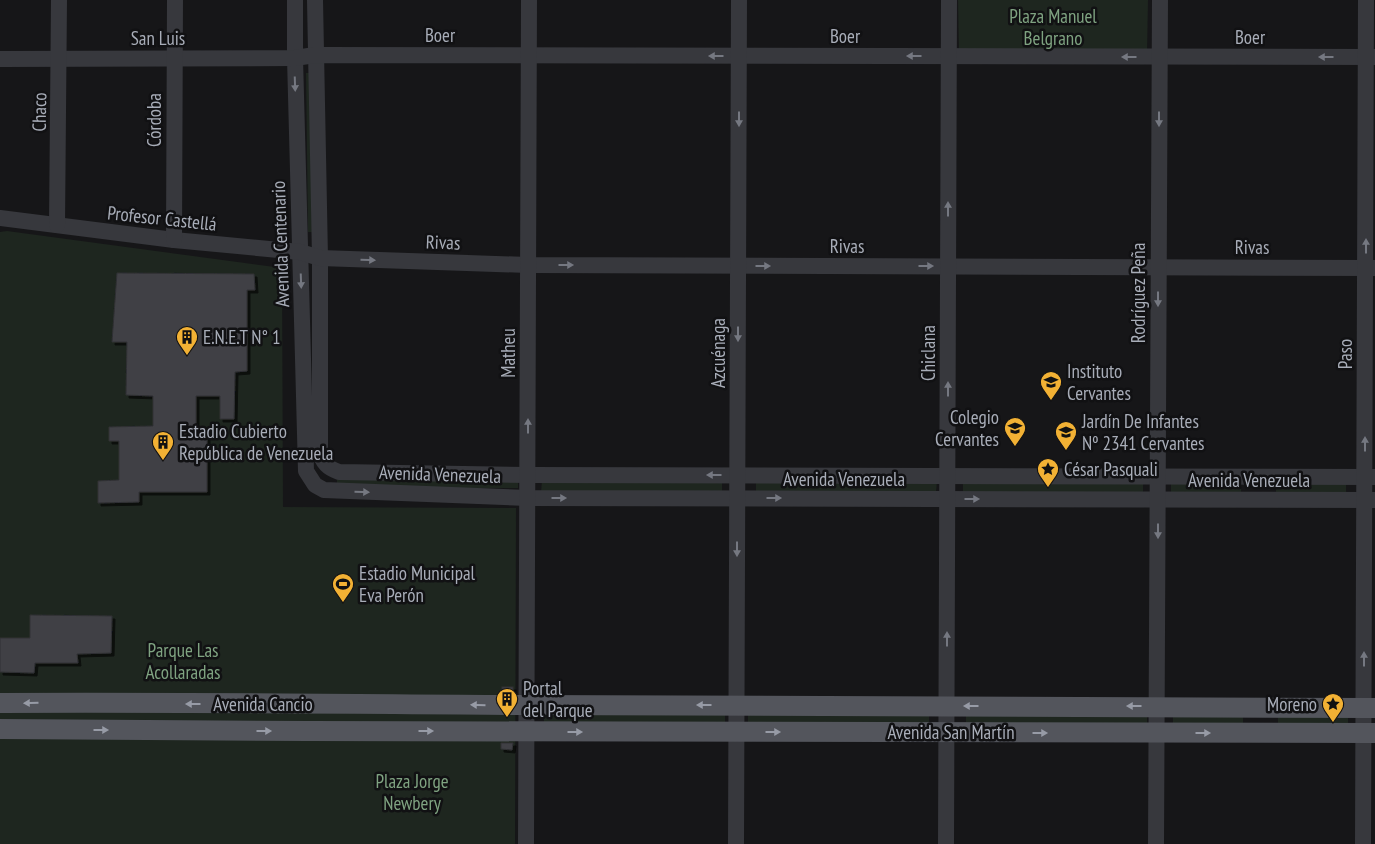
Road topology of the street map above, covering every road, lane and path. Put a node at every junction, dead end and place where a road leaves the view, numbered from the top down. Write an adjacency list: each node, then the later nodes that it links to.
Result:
1 (59, 0): 18 (street, Chaco)
2 (175, 0): 16 (street, Córdoba)
3 (295, 0): 17 (street, Avenida Centenario)
4 (315, 0): 10 (street, Avenida Centenario)
5 (529, 0): 11 (street, Matheu)
6 (739, 0): 12 (street, Azcuénaga)
7 (949, 0): 13 (street, Chiclana)
8 (1160, 0): 14 (street, Rodríguez Peña)
9 (1366, 0): 15 (street, Paso)
10 (315, 55): 11 (street, Boer); 17 (street, San Luis); 23 (street, Avenida Centenario)
11 (529, 55): 12 (street, Boer, one-way to 11); 24 (street, Matheu)
12 (739, 56): 13 (street, Boer, one-way to 12); 25 (street, Azcuénaga, one-way to 25)
13 (949, 56): 14 (street, Boer, one-way to 13); 26 (street, Chiclana, one-way to 13)
14 (1159, 57): 15 (street, Boer, one-way to 14); 27 (street, Rodríguez Peña, one-way to 27)
15 (1371, 57): 28 (street, Paso, one-way to 15)
16 (174, 58): 17 (street, San Luis); 18 (street, San Luis); 22 (street, Córdoba)
17 (295, 58): 23 (street, Avenida Centenario, one-way to 23)
18 (59, 59): 19 (street, San Luis); 21 (street, Chaco)
19 (0, 60)
20 (0, 218): 21 (street, Profesor Castellá)
21 (58, 225): 22 (street, Profesor Castellá)
22 (174, 240): 23 (street, Profesor Castellá)
23 (310, 255): 24 (street, Rivas, one-way to 24); 29 (street, Avenida Centenario); 35 (street, Avenida Centenario, one-way to 35)
24 (528, 265): 25 (street, Rivas, one-way to 25); 30 (street, Matheu, one-way to 24)
25 (738, 266): 26 (street, Rivas, one-way to 26); 31 (street, Azcuénaga, one-way to 31)
26 (948, 266): 27 (street, Rivas); 32 (street, Chiclana, one-way to 26)
27 (1158, 267): 28 (street, Rivas); 33 (street, Rodríguez Peña, one-way to 33)
28 (1370, 268): 34 (street, Paso, one-way to 28)
29 (326, 465): 30 (street, Avenida Venezuela); 35 (street)
30 (528, 475): 31 (street, Avenida Venezuela, one-way to 30); 36 (street, Matheu)
31 (737, 475): 32 (street, Avenida Venezuela); 37 (street, Azcuénaga)
32 (947, 476): 33 (street, Avenida Venezuela); 38 (street, Chiclana)
33 (1158, 476): 34 (street, Avenida Venezuela); 39 (street, Rodríguez Peña)
34 (1370, 477): 40 (street, Paso)
35 (313, 482): 36 (street, Avenida Venezuela, one-way to 36)
36 (528, 498): 37 (street, Avenida Venezuela, one-way to 37); 43 (street, Matheu)
37 (737, 498): 38 (street, Avenida Venezuela, one-way to 38); 44 (street, Azcuénaga, one-way to 44)
38 (947, 499): 39 (street, Avenida Venezuela, one-way to 39); 45 (street, Chiclana, one-way to 38)
39 (1158, 500): 40 (street, Avenida Venezuela); 46 (street, Rodríguez Peña, one-way to 46)
40 (1370, 500): 47 (street, Paso, one-way to 40)
41 (78, 703): 42 (main road, Avenida Cancio, one-way to 42); 43 (main road, Avenida Cancio, one-way to 41); 49 (main road)
42 (0, 704)
43 (527, 706): 44 (main road, Avenida San Martín, one-way to 43); 50 (street, Matheu)
44 (736, 706): 45 (main road, Avenida San Martín); 51 (street, Azcuénaga)
45 (947, 706): 46 (main road, Avenida San Martín, one-way to 45); 52 (street, Chiclana)
46 (1157, 706): 47 (main road, Avenida San Martín); 53 (street, Rodríguez Peña)
47 (1369, 708): 54 (street)
48 (0, 729): 49 (main road, Avenida Cancio)
49 (78, 730): 50 (main road, Avenida Cancio, one-way to 50)
50 (527, 731): 51 (main road, Avenida San Martín, one-way to 51); 55 (street, Matheu)
51 (736, 732): 52 (main road, Avenida San Martín, one-way to 52); 56 (street, Azcuénaga)
52 (946, 732): 53 (main road, Avenida San Martín, one-way to 53); 57 (street, Chiclana)
53 (1157, 733): 54 (main road, Avenida San Martín, one-way to 54); 58 (street, Rodríguez Peña)
54 (1369, 733): 59 (street)
55 (526, 844)
56 (736, 844)
57 (946, 844)
58 (1156, 844)
59 (1363, 844)

